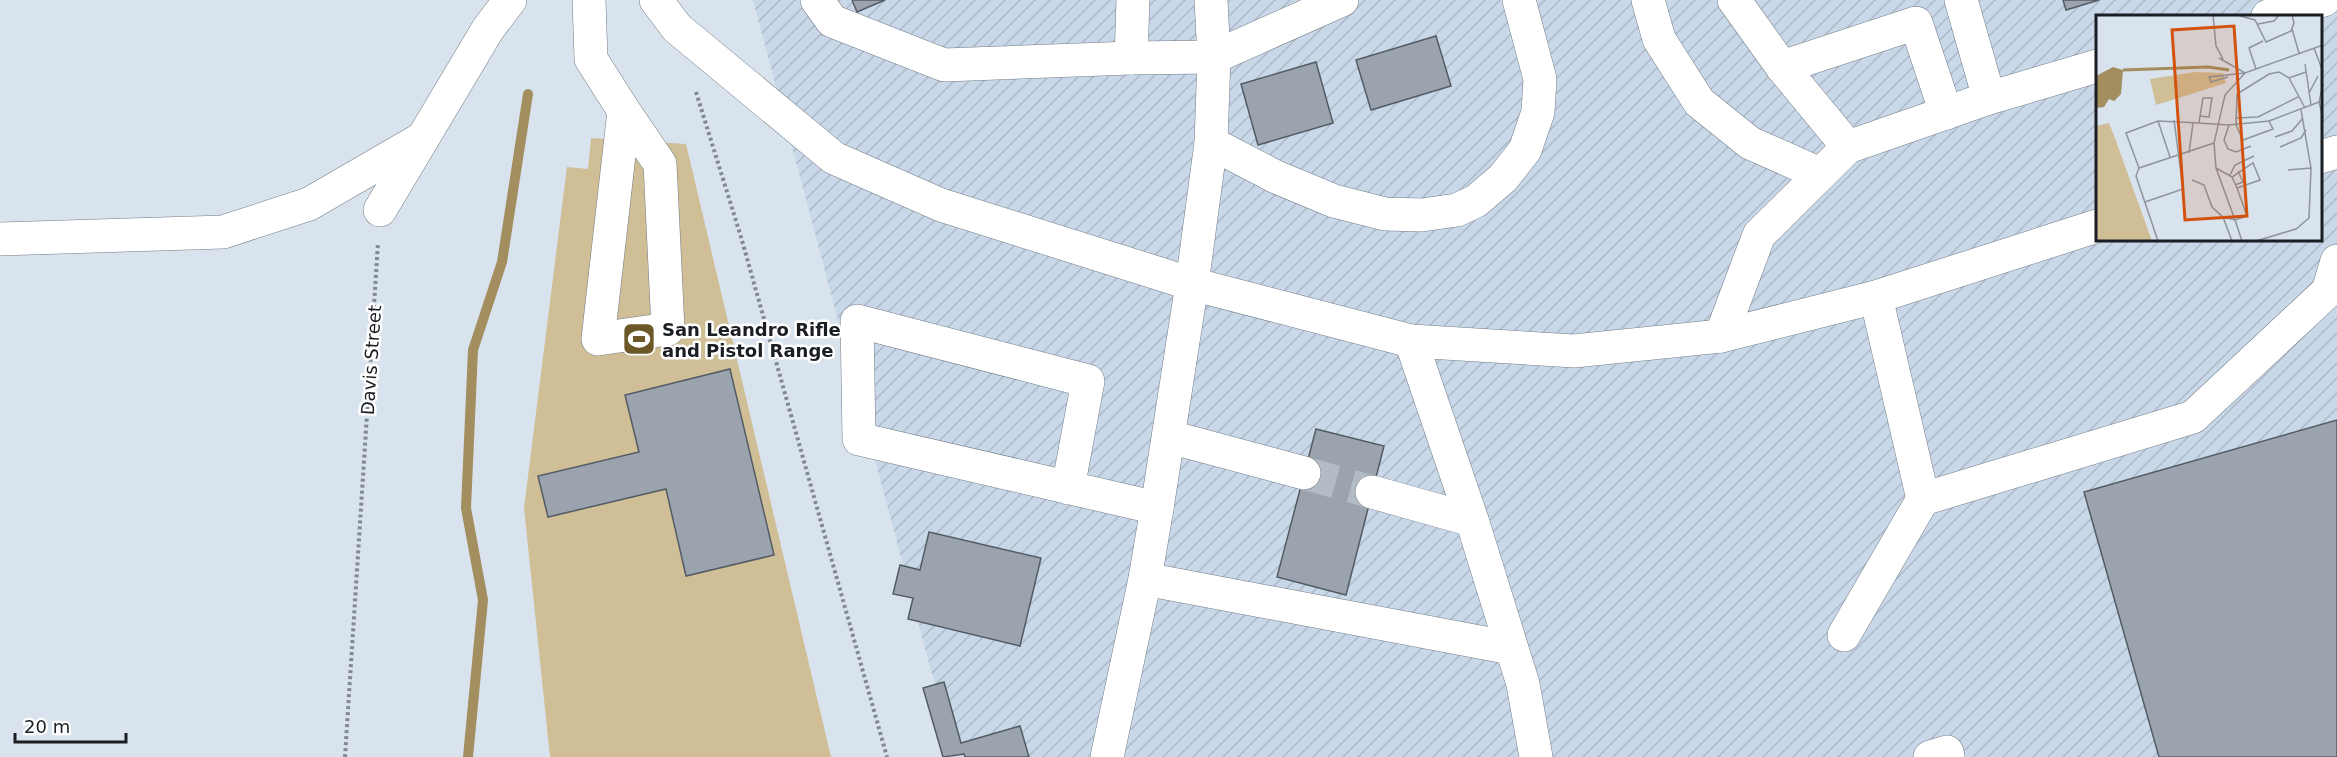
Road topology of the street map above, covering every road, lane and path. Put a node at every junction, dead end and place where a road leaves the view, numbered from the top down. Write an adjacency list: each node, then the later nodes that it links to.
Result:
1 (510, 0): 24 (street)
2 (589, 0): 22 (street)
3 (656, 0): 34 (street)
4 (817, 0): 17 (street)
5 (1133, 0): 17 (street)
6 (1211, 0): 16 (street)
7 (1342, 0): 16 (street)
8 (1519, 0): 25 (street)
9 (1648, 0): 29 (street)
10 (1734, 0): 19 (street)
11 (1961, 0): 21 (street)
12 (2324, 0): 14 (street)
13 (2331, 0): 15 (street)
14 (2272, 15)
15 (2337, 22)
16 (1214, 57): 17 (street); 25 (street)
17 (1131, 58)
18 (2096, 66): 21 (street)
19 (1782, 67): 23 (street); 26 (street)
20 (693, 83): 49 (path)
21 (1989, 98): 23 (street)
22 (624, 111): 22 (street)
23 (1946, 113): 26 (street)
24 (423, 138): 30 (street); 32 (street)
25 (1210, 143): 34 (street)
26 (1848, 147): 29 (street)
27 (2337, 152): 28 (street)
28 (2322, 156)
29 (1820, 174): 36 (street)
30 (380, 210): 48 (path, Davis Street)
31 (2096, 226): 35 (street)
32 (0, 239)
33 (2334, 280): 42 (street)
34 (1192, 284): 37 (street); 38 (street)
35 (1876, 297): 36 (street); 42 (street)
36 (1721, 336): 37 (street)
37 (1411, 341): 44 (street)
38 (1170, 437): 39 (street); 43 (street)
39 (1304, 473)
40 (1068, 488): 40 (street); 43 (street)
41 (1372, 492): 44 (street)
42 (1923, 499): 46 (street)
43 (1157, 508): 45 (street)
44 (1472, 520): 47 (street)
45 (1145, 579): 47 (street); 50 (street)
46 (1844, 635)
47 (1512, 648): 51 (street)
48 (345, 757)
49 (887, 757)
50 (1107, 757)
51 (1536, 757)
52 (1930, 757): 53 (street)
53 (1948, 757)

